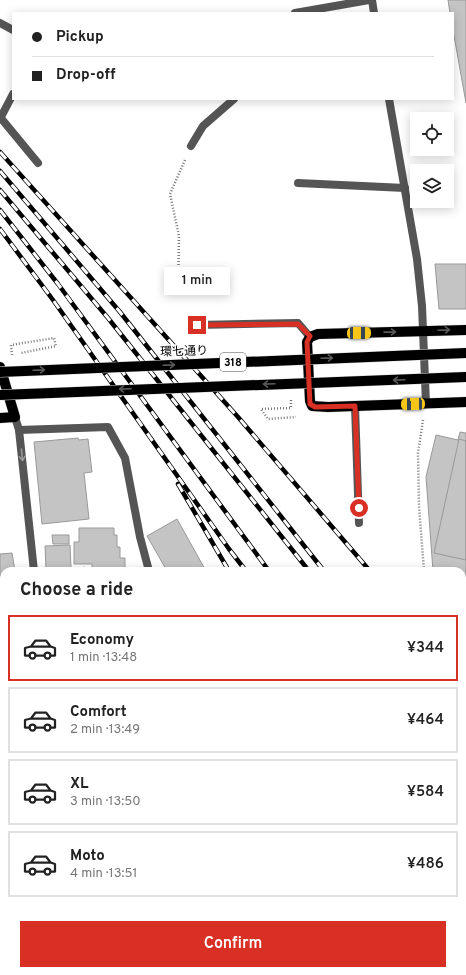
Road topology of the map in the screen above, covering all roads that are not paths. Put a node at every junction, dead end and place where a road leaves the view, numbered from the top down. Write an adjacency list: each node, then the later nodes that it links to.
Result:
1 (371, 0): 2 (street); 3 (street)
2 (301, 12)
3 (374, 12)
4 (0, 23): 5 (street)
5 (12, 29)
6 (12, 96): 9 (street)
7 (233, 100): 10 (street)
8 (389, 100): 13 (street)
9 (0, 117): 11 (street)
10 (191, 146)
11 (38, 163)
12 (298, 183): 13 (street)
13 (405, 188): 16 (street)
14 (197, 325): 17 (street)
15 (466, 330): 16 (main road, one-way to 15)
16 (422, 331): 17 (main road, one-way to 16); 24 (street)
17 (310, 336): 25 (main road)
18 (466, 353): 20 (main road, 環七通り / 318, one-way to 18, bridge)
19 (0, 366): 26 (main road)
20 (0, 372)
21 (466, 377): 22 (main road, 318, one-way to 22, bridge)
22 (0, 394)
23 (466, 402): 24 (main road)
24 (426, 404): 25 (main road)
25 (355, 406): 29 (street)
26 (15, 417): 27 (main road); 28 (street)
27 (0, 418)
28 (19, 430): 30 (street, one-way to 30); 31 (street)
29 (359, 523)
30 (34, 567)
31 (148, 567)

